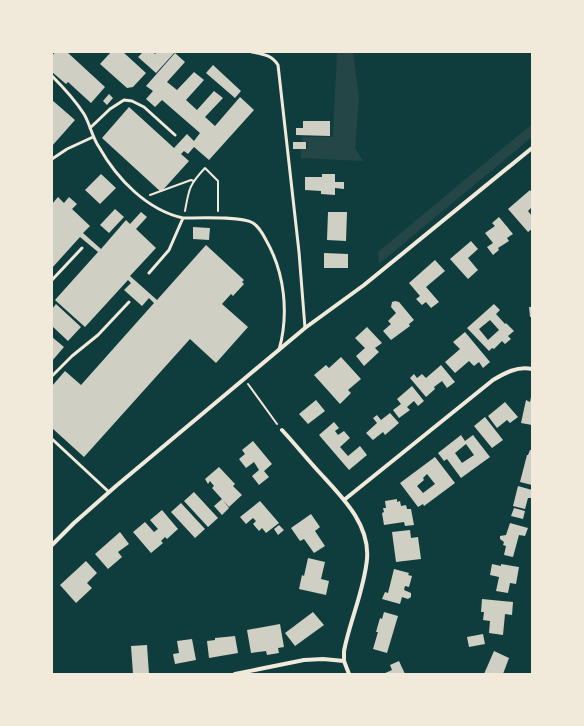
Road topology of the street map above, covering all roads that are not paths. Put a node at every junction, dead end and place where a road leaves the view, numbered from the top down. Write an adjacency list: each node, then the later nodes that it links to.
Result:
1 (252, 52): 13 (lane)
2 (52, 76): 3 (lane)
3 (90, 128): 4 (lane); 5 (lane)
4 (175, 135)
5 (93, 137): 7 (lane); 8 (lane)
6 (532, 148): 13 (street)
7 (52, 159)
8 (183, 218): 10 (lane); 14 (lane)
9 (82, 248): 11 (lane)
10 (149, 273)
11 (52, 280)
12 (129, 302): 16 (lane)
13 (305, 328): 14 (street)
14 (279, 350): 19 (street)
15 (532, 369): 20 (street)
16 (52, 376)
17 (282, 430): 20 (street)
18 (52, 439): 19 (lane)
19 (109, 492): 21 (street)
20 (344, 500): 22 (street)
21 (52, 545)
22 (344, 661): 23 (street); 24 (street)
23 (235, 674)
24 (349, 674)

